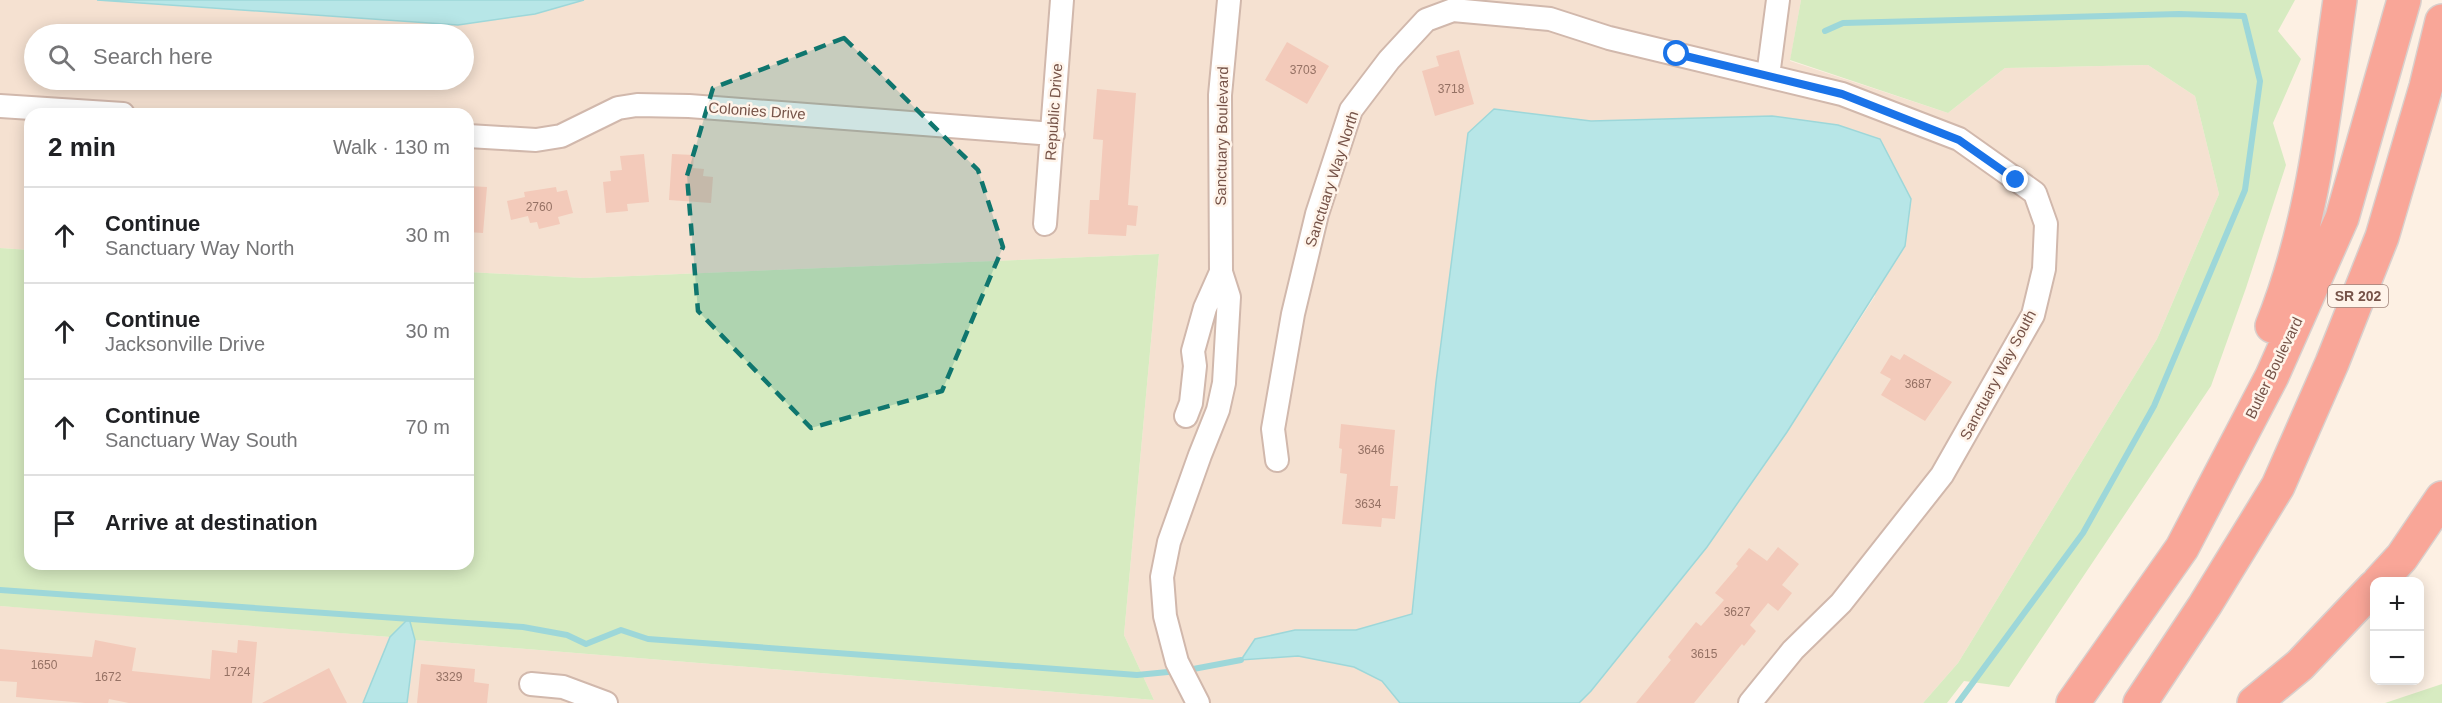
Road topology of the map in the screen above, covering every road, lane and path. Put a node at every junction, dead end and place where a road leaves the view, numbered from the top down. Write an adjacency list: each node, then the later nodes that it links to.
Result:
1 (1062, 0): 11 (street, Republic Drive)
2 (1229, 0): 14 (street, Sanctuary Boulevard)
3 (1778, 0): 7 (street)
4 (2340, 0): 24 (highway)
5 (2404, 0): 24 (highway, Butler Boulevard / SR 202)
6 (2442, 21): 25 (highway, SR 202)
7 (1768, 76): 8 (street, Sanctuary Way North); 16 (street, Sanctuary Way North)
8 (1842, 94): 23 (street, Sanctuary Way South)
9 (0, 106): 10 (street)
10 (31, 108)
11 (1053, 134): 12 (street, Colonies Drive); 13 (street, Republic Drive)
12 (474, 136)
13 (1045, 224)
14 (1221, 272): 15 (street, Sanctuary Boulevard); 15 (street, Sanctuary Boulevard)
15 (1200, 454): 21 (street, Sanctuary Boulevard)
16 (1277, 460)
17 (2442, 498): 18 (highway)
18 (2384, 577)
19 (2370, 590): 26 (highway)
20 (531, 684): 22 (street)
21 (1195, 700)
22 (606, 703)
23 (1750, 703)
24 (2071, 703)
25 (2140, 703)
26 (2254, 703)

